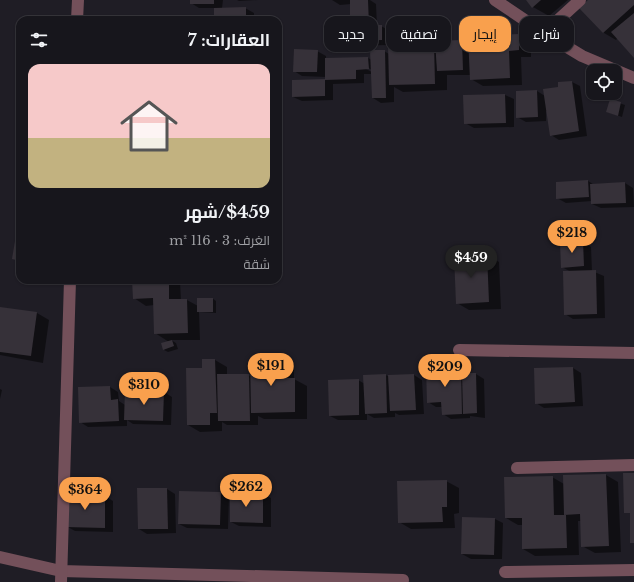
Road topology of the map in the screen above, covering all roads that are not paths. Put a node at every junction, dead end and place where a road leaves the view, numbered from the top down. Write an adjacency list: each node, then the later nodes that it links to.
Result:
1 (78, 0): 4 (street)
2 (495, 0): 6 (street)
3 (580, 0): 5 (street)
4 (77, 16)
5 (563, 16)
6 (519, 17)
7 (574, 51): 8 (street)
8 (634, 78)
9 (70, 284): 17 (street)
10 (459, 350): 11 (street)
11 (634, 352)
12 (634, 465): 13 (street)
13 (517, 468)
14 (0, 557): 17 (street)
15 (634, 570): 16 (street)
16 (505, 572)
17 (61, 577): 18 (street)
18 (403, 580)

